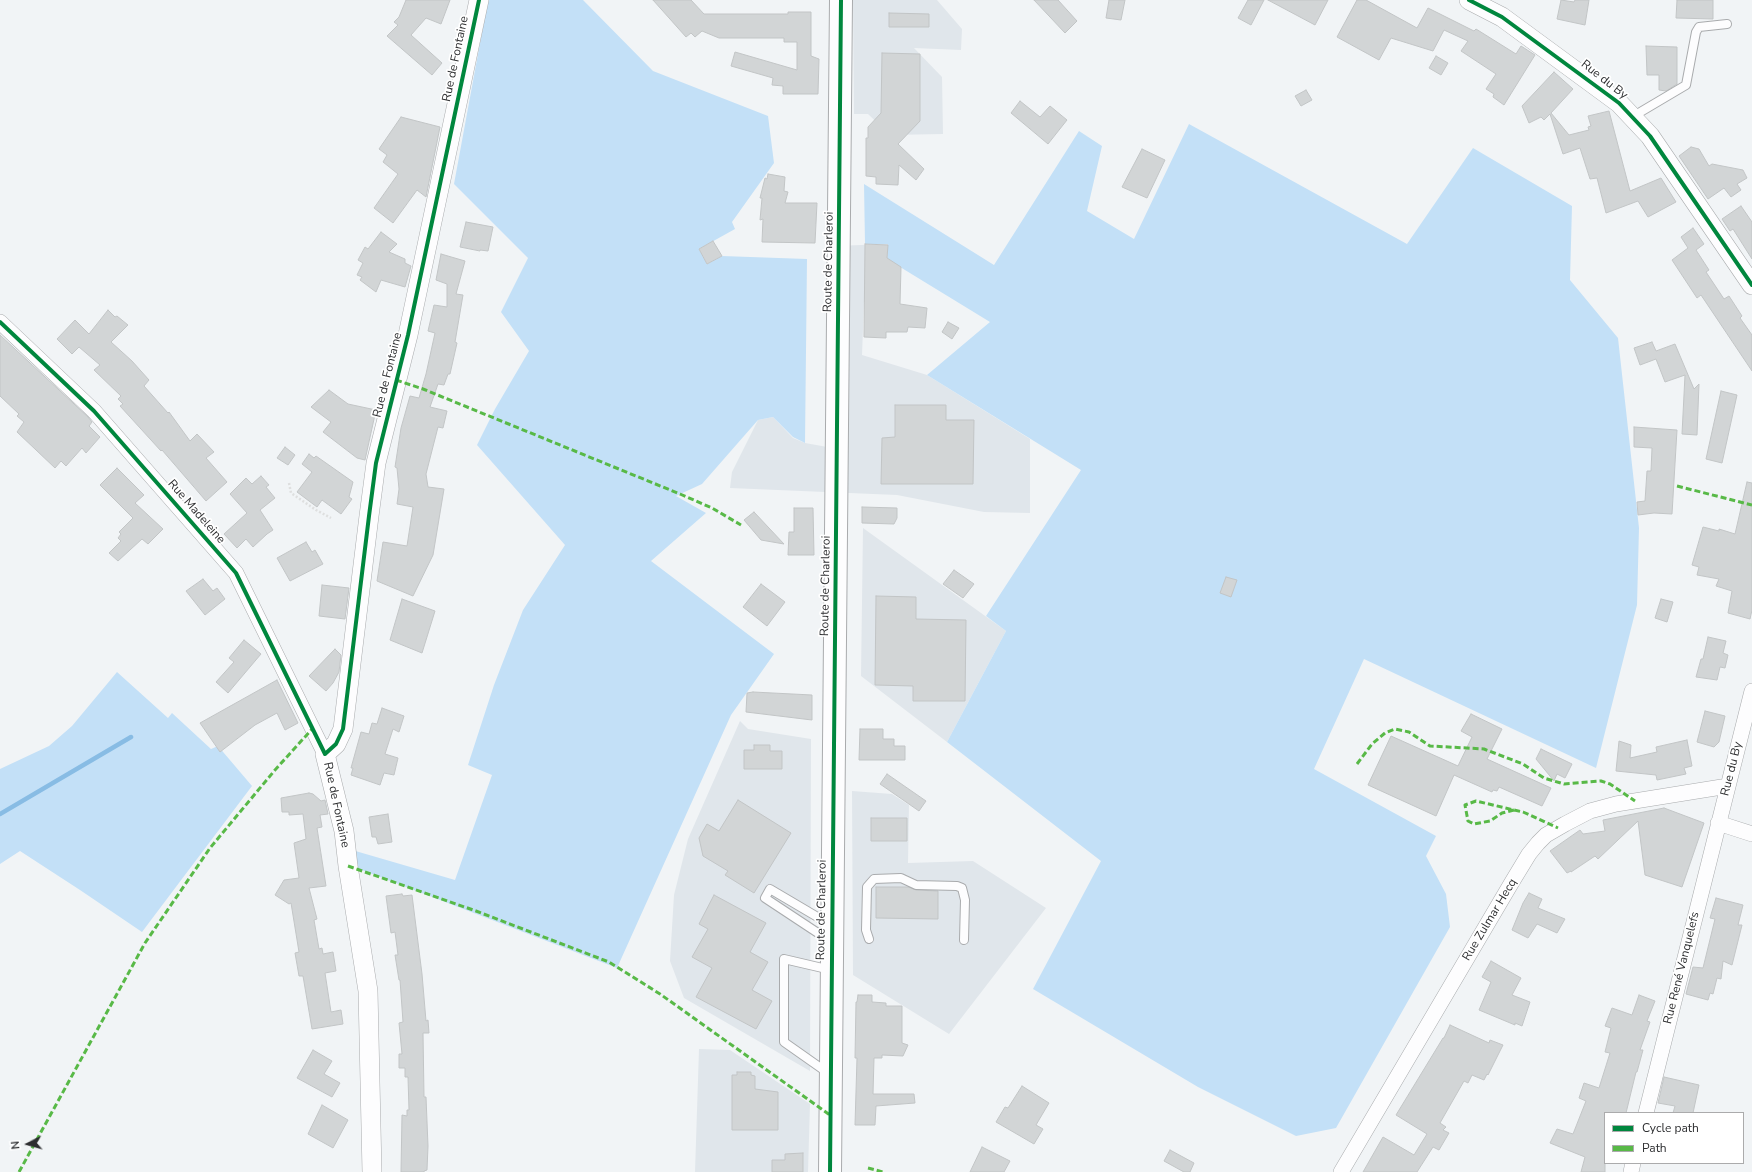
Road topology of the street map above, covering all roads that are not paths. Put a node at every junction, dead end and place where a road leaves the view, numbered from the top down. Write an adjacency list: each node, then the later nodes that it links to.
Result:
1 (480, 0): 9 (street, Rue de Fontaine)
2 (841, 0): 13 (main road, Route de Charleroi)
3 (1469, 0): 5 (street, Rue du By)
4 (1727, 24): 5 (lane)
5 (1632, 117): 6 (street, Rue du By)
6 (1752, 285)
7 (0, 322): 9 (street, Rue Madeleine)
8 (1752, 691): 10 (street, Rue du By)
9 (325, 754): 19 (street, Rue de Fontaine)
10 (1728, 786): 11 (street, Rue du By); 21 (street, Rue Zulmar Hecq)
11 (1718, 823): 12 (street); 18 (street, Rue René Vanquelefs)
12 (1752, 834)
13 (832, 934): 13 (lane); 16 (main road, Route de Charleroi)
14 (869, 940): 15 (lane)
15 (964, 940)
16 (832, 970): 17 (main road, Route de Charleroi); 17 (lane)
17 (831, 1075): 20 (main road, Route de Charleroi)
18 (1646, 1112)
19 (372, 1172)
20 (830, 1172)
21 (1342, 1172)

